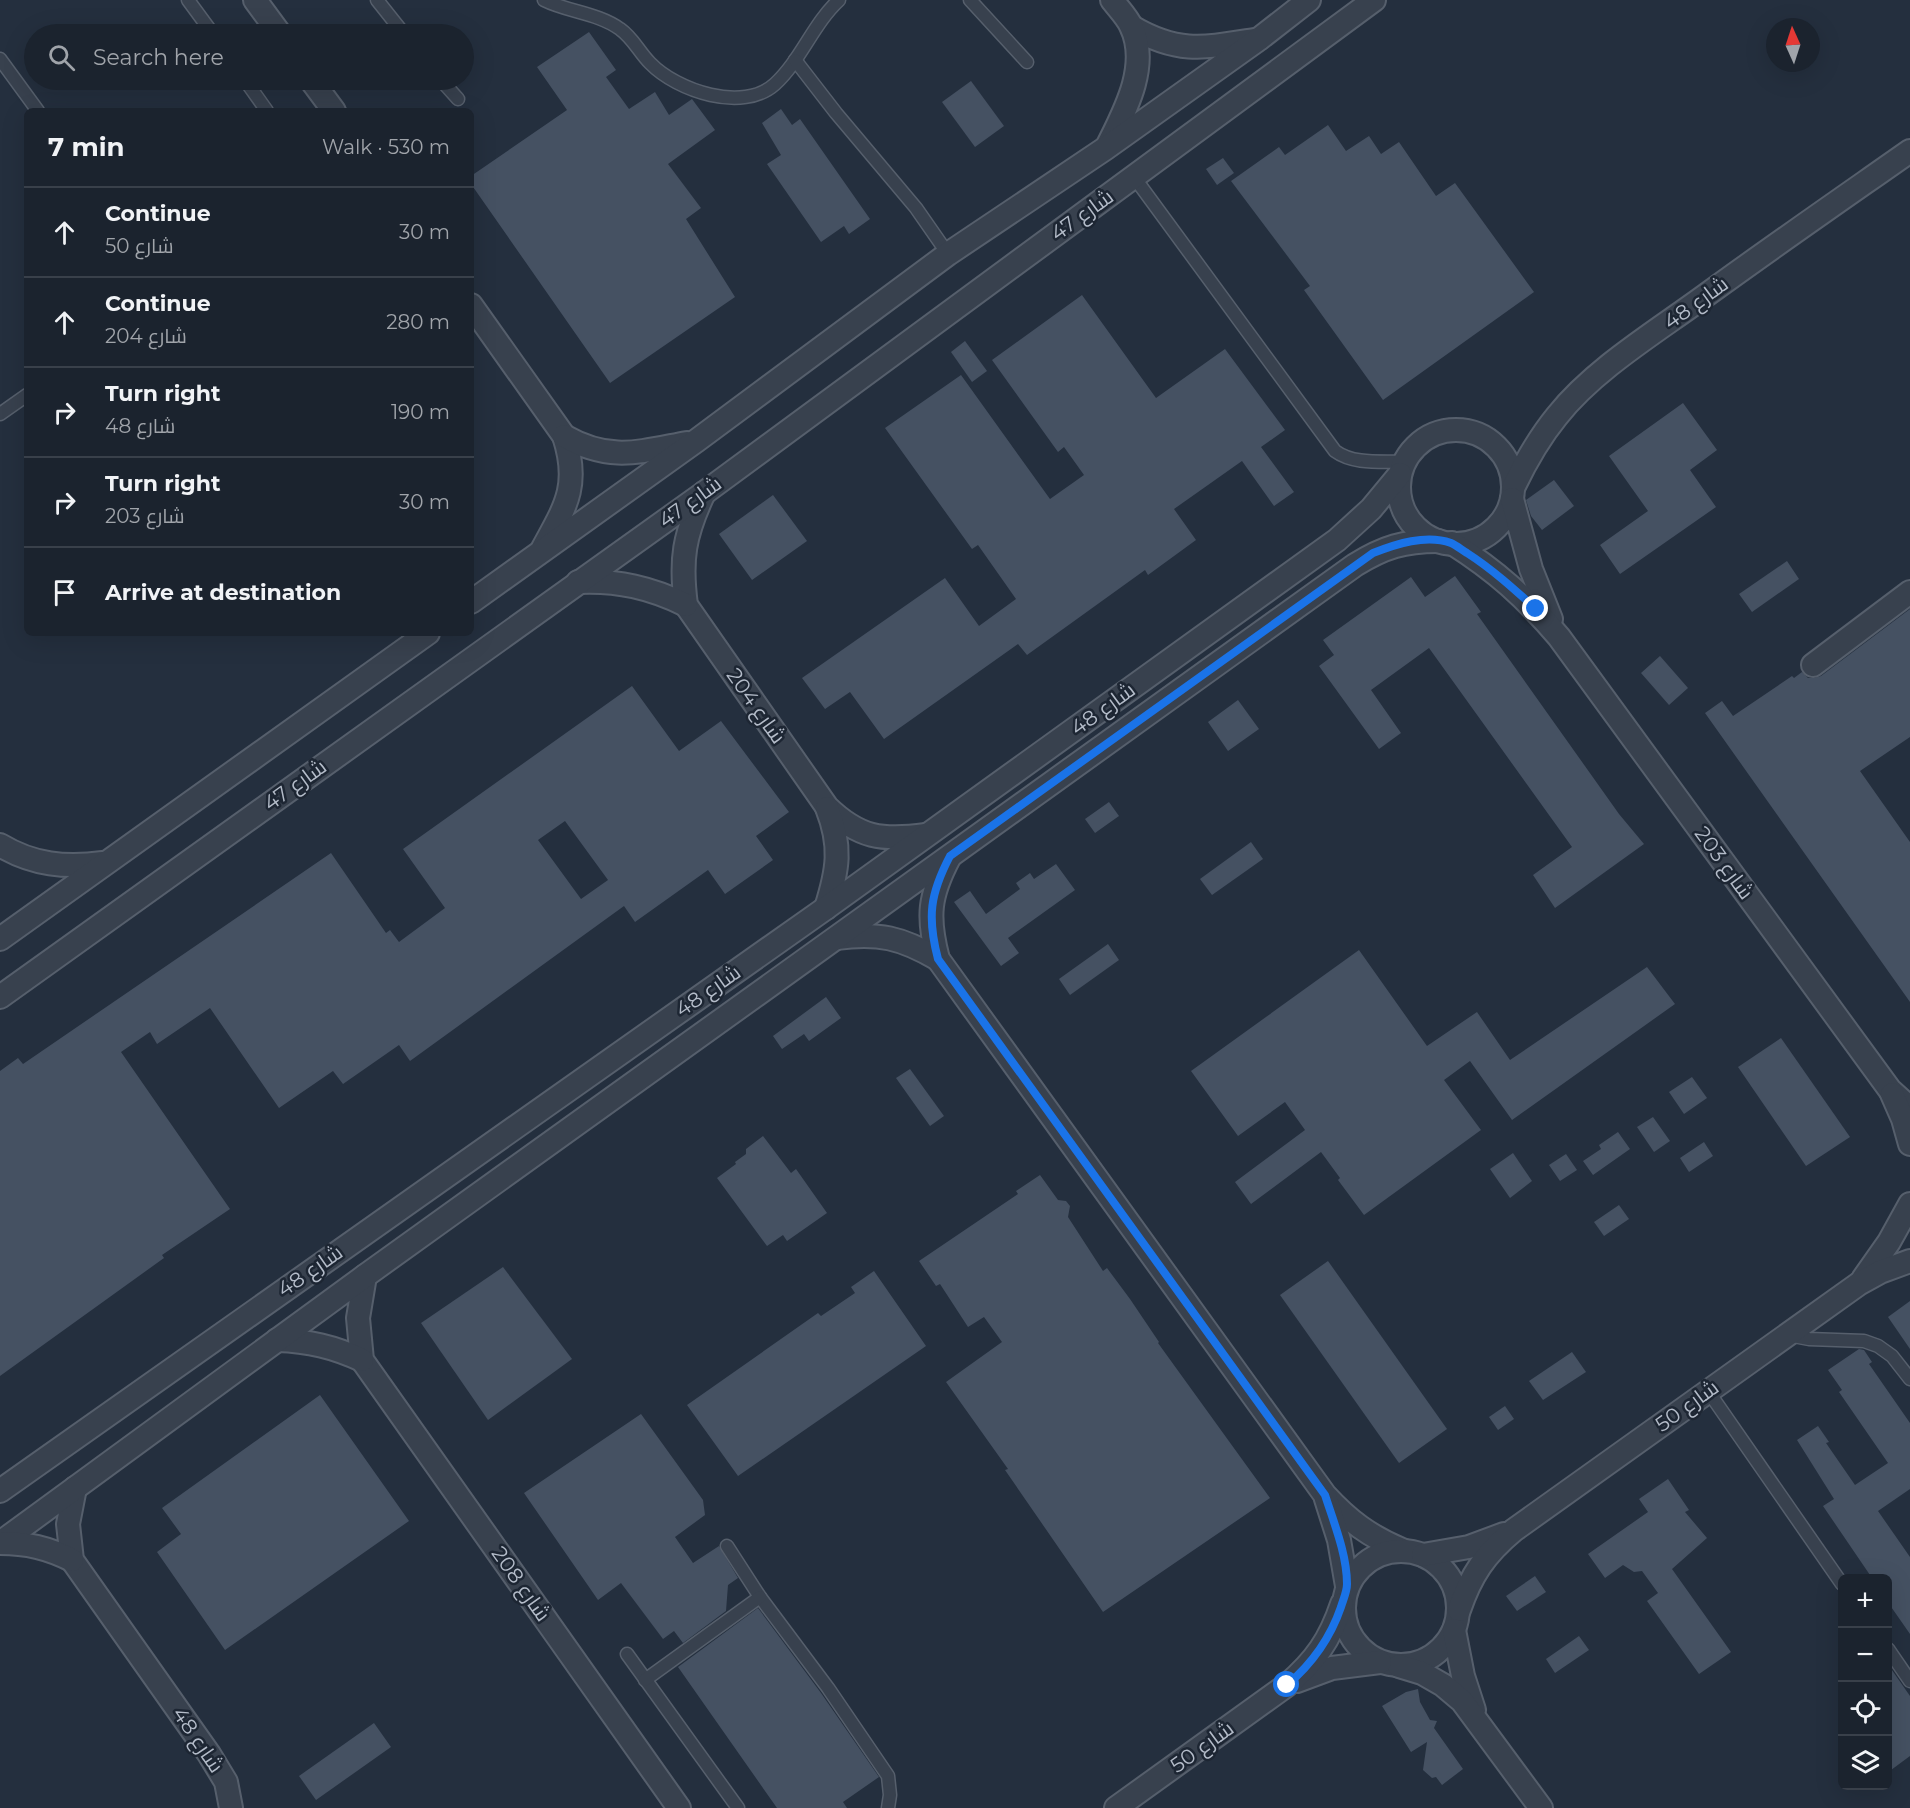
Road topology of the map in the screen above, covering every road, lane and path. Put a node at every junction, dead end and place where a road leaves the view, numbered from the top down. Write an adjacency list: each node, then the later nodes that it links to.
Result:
1 (188, 0): 10 (lane)
2 (255, 0): 11 (street)
3 (377, 0): 12 (lane)
4 (543, 0): 16 (lane)
5 (839, 0): 16 (lane)
6 (970, 0): 17 (lane)
7 (1112, 0): 13 (street)
8 (1309, 0): 14 (street, شارع 47)
9 (1374, 0): 27 (street, شارع 47)
10 (206, 24)
11 (272, 24)
12 (396, 24)
13 (1132, 27): 14 (street); 25 (street)
14 (1259, 39): 25 (street, شارع 47)
15 (0, 59): 22 (lane)
16 (795, 60): 28 (lane)
17 (1027, 62)
18 (252, 90): 23 (lane)
19 (318, 90): 24 (street)
20 (450, 90): 21 (lane)
21 (458, 99)
22 (36, 108)
23 (265, 108)
24 (332, 108)
25 (1106, 148): 28 (street, شارع 47)
26 (1910, 151): 36 (street, شارع 48)
27 (1134, 177): 34 (lane); 35 (street, شارع 47)
28 (948, 254): 33 (street, شارع 47)
29 (474, 308): 32 (street)
30 (24, 397): 31 (lane)
31 (0, 414)
32 (564, 436): 33 (street); 38 (street)
33 (696, 441): 38 (street, شارع 47)
34 (1403, 468): 36 (street); 37 (street); 47 (street, شارع 48)
35 (704, 493): 39 (street, شارع 47); 42 (street, شارع 204)
36 (1513, 493): 37 (street); 44 (street, شارع 203)
37 (1445, 542): 44 (street, شارع 203); 49 (street, شارع 48)
38 (540, 553): 41 (street, شارع 47)
39 (578, 582): 42 (street); 55 (street, شارع 47)
40 (1910, 592): 45 (street)
41 (474, 600)
42 (686, 605): 46 (street, شارع 204)
43 (424, 636): 50 (street)
44 (1559, 637): 56 (street, شارع 203)
45 (1813, 665)
46 (827, 807): 47 (street, شارع 204); 51 (street, شارع 204)
47 (927, 835): 51 (street, شارع 48)
48 (0, 845): 50 (street)
49 (950, 856): 53 (street, شارع 48); 54 (street)
50 (107, 862): 52 (street)
51 (826, 908): 69 (street, شارع 48)
52 (0, 939)
53 (835, 939): 54 (street); 61 (street, شارع 48)
54 (938, 959): 70 (street)
55 (0, 996)
56 (1890, 1090): 57 (street, شارع 203); 58 (street, شارع 203)
57 (1910, 1108)
58 (1910, 1144)
59 (1910, 1204): 62 (street, شارع 50)
60 (1910, 1261): 62 (street, شارع 50)
61 (365, 1276): 64 (street, شارع 48); 65 (street, شارع 208)
62 (1860, 1282): 63 (street, شارع 50)
63 (1787, 1335): 66 (lane); 67 (street, شارع 50)
64 (277, 1340): 65 (street); 68 (street, شارع 48)
65 (362, 1360): 88 (street, شارع 208)
66 (1910, 1379)
67 (1708, 1391): 71 (street, شارع 50); 76 (lane)
68 (75, 1488): 72 (street, شارع 48); 75 (street, شارع 48)
69 (0, 1491)
70 (1325, 1495): 74 (street); 77 (street)
71 (1514, 1530): 74 (street, شارع 50); 79 (street, شارع 50)
72 (0, 1543): 75 (street, شارع 48)
73 (728, 1546): 78 (lane)
74 (1412, 1552): 77 (street); 79 (street)
75 (72, 1560): 87 (street, شارع 48)
76 (1838, 1578)
77 (1345, 1593): 82 (street); 85 (street, شارع 50)
78 (760, 1597): 83 (lane); 90 (lane)
79 (1456, 1620): 82 (street); 86 (street)
80 (627, 1654): 83 (lane)
81 (1892, 1656): 84 (lane)
82 (1390, 1664): 85 (street, شارع 50); 86 (street)
83 (645, 1680): 89 (lane)
84 (1910, 1681)
85 (1287, 1685): 91 (street, شارع 50)
86 (1478, 1720): 92 (street)
87 (231, 1808)
88 (679, 1808)
89 (738, 1808)
90 (888, 1808)
91 (1116, 1808)
92 (1540, 1808)

